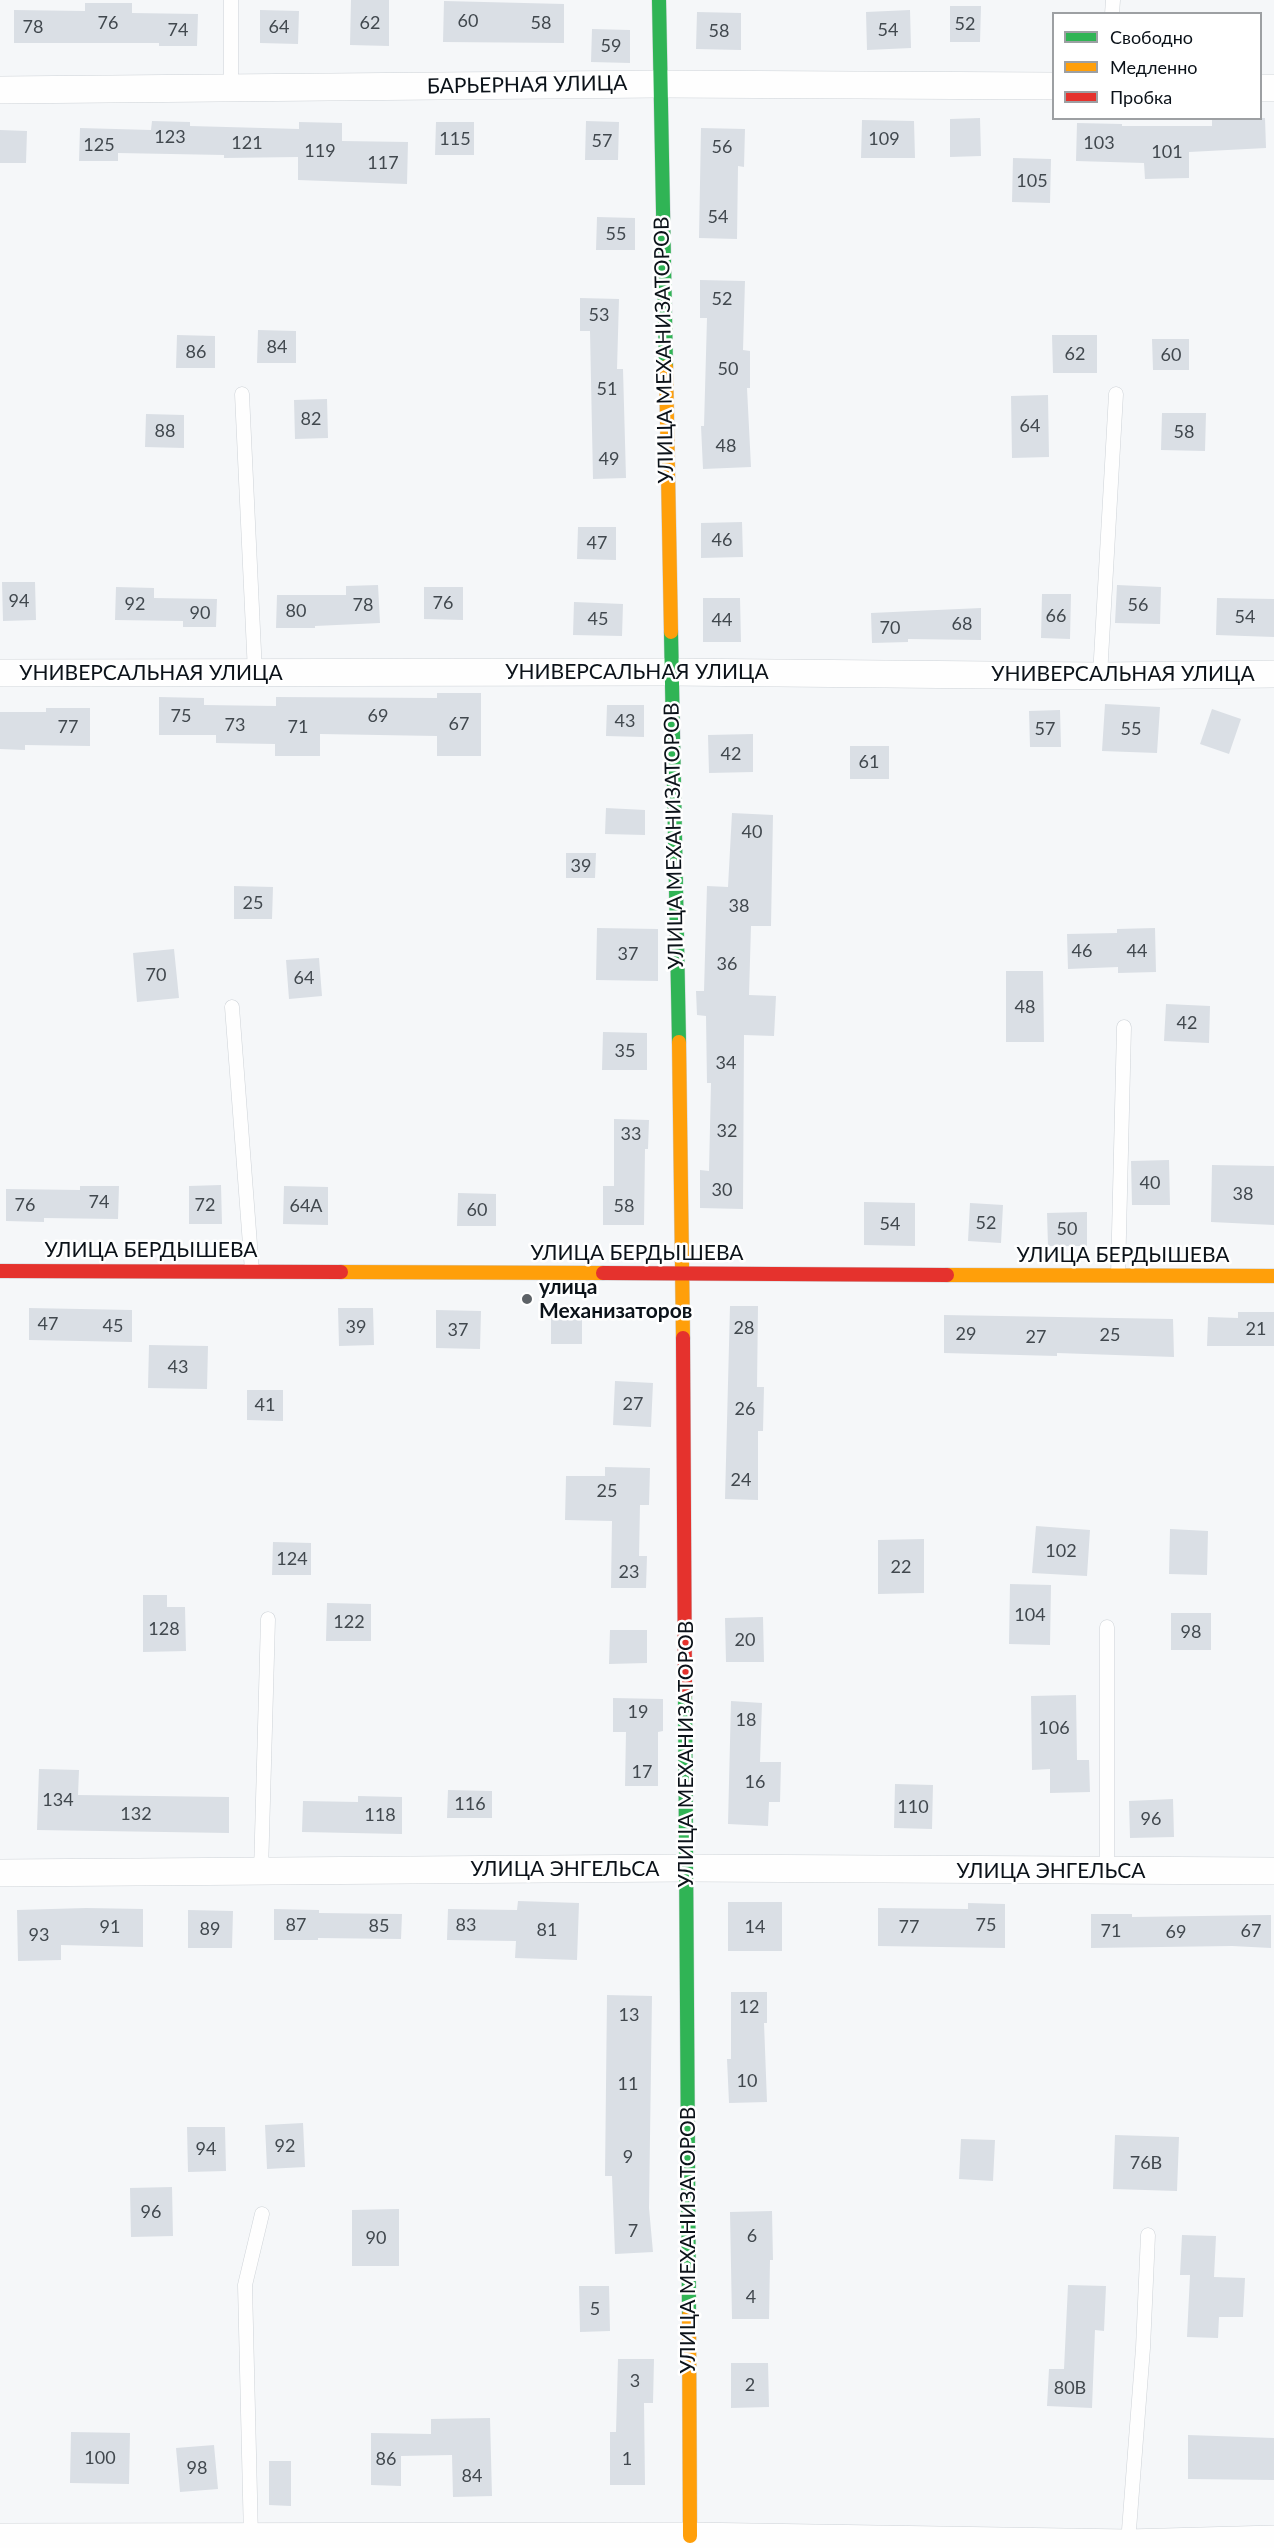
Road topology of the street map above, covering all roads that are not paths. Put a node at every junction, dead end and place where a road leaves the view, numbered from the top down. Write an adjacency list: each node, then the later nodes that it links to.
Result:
1 (231, 0): 5 (lane)
2 (659, 0): 3 (street, УЛИЦА МЕХАНИЗАТОРОВ)
3 (659, 84): 4 (street, БАРЬЕРНАЯ УЛИЦА); 5 (street, БАРЬЕРНАЯ УЛИЦА); 9 (street, УЛИЦА МЕХАНИЗАТОРОВ)
4 (1052, 86)
5 (231, 89): 6 (street, БАРЬЕРНАЯ УЛИЦА)
6 (0, 90)
7 (242, 394): 11 (lane)
8 (1116, 394): 13 (lane)
9 (670, 672): 11 (street, УНИВЕРСАЛЬНАЯ УЛИЦА); 13 (street, УНИВЕРСАЛЬНАЯ УЛИЦА); 18 (street, УЛИЦА МЕХАНИЗАТОРОВ)
10 (0, 673): 11 (street, УНИВЕРСАЛЬНАЯ УЛИЦА)
11 (255, 673)
12 (1274, 674): 13 (street, УНИВЕРСАЛЬНАЯ УЛИЦА)
13 (1100, 676)
14 (232, 1007): 17 (lane)
15 (1124, 1027): 20 (lane)
16 (0, 1271): 17 (street, УЛИЦА БЕРДЫШЕВА)
17 (252, 1271): 18 (street, УЛИЦА БЕРДЫШЕВА)
18 (683, 1274): 20 (street, УЛИЦА БЕРДЫШЕВА); 23 (street, УЛИЦА МЕХАНИЗАТОРОВ)
19 (1274, 1276): 20 (street, УЛИЦА БЕРДЫШЕВА)
20 (1118, 1277)
21 (268, 1619): 26 (lane)
22 (1107, 1627): 24 (lane)
23 (686, 1868): 24 (street, УЛИЦА ЭНГЕЛЬСА); 26 (street, УЛИЦА ЭНГЕЛЬСА); 30 (street, УЛИЦА МЕХАНИЗАТОРОВ)
24 (1107, 1871): 25 (street, УЛИЦА ЭНГЕЛЬСА)
25 (1274, 1871)
26 (261, 1872): 27 (street, УЛИЦА ЭНГЕЛЬСА)
27 (0, 1873)
28 (262, 2214): 32 (lane)
29 (1148, 2235): 35 (lane)
30 (690, 2536): 34 (street); 35 (street)
31 (0, 2537): 32 (street)
32 (251, 2538): 34 (street)
33 (1274, 2539): 35 (street)
34 (653, 2543)
35 (1128, 2543)

